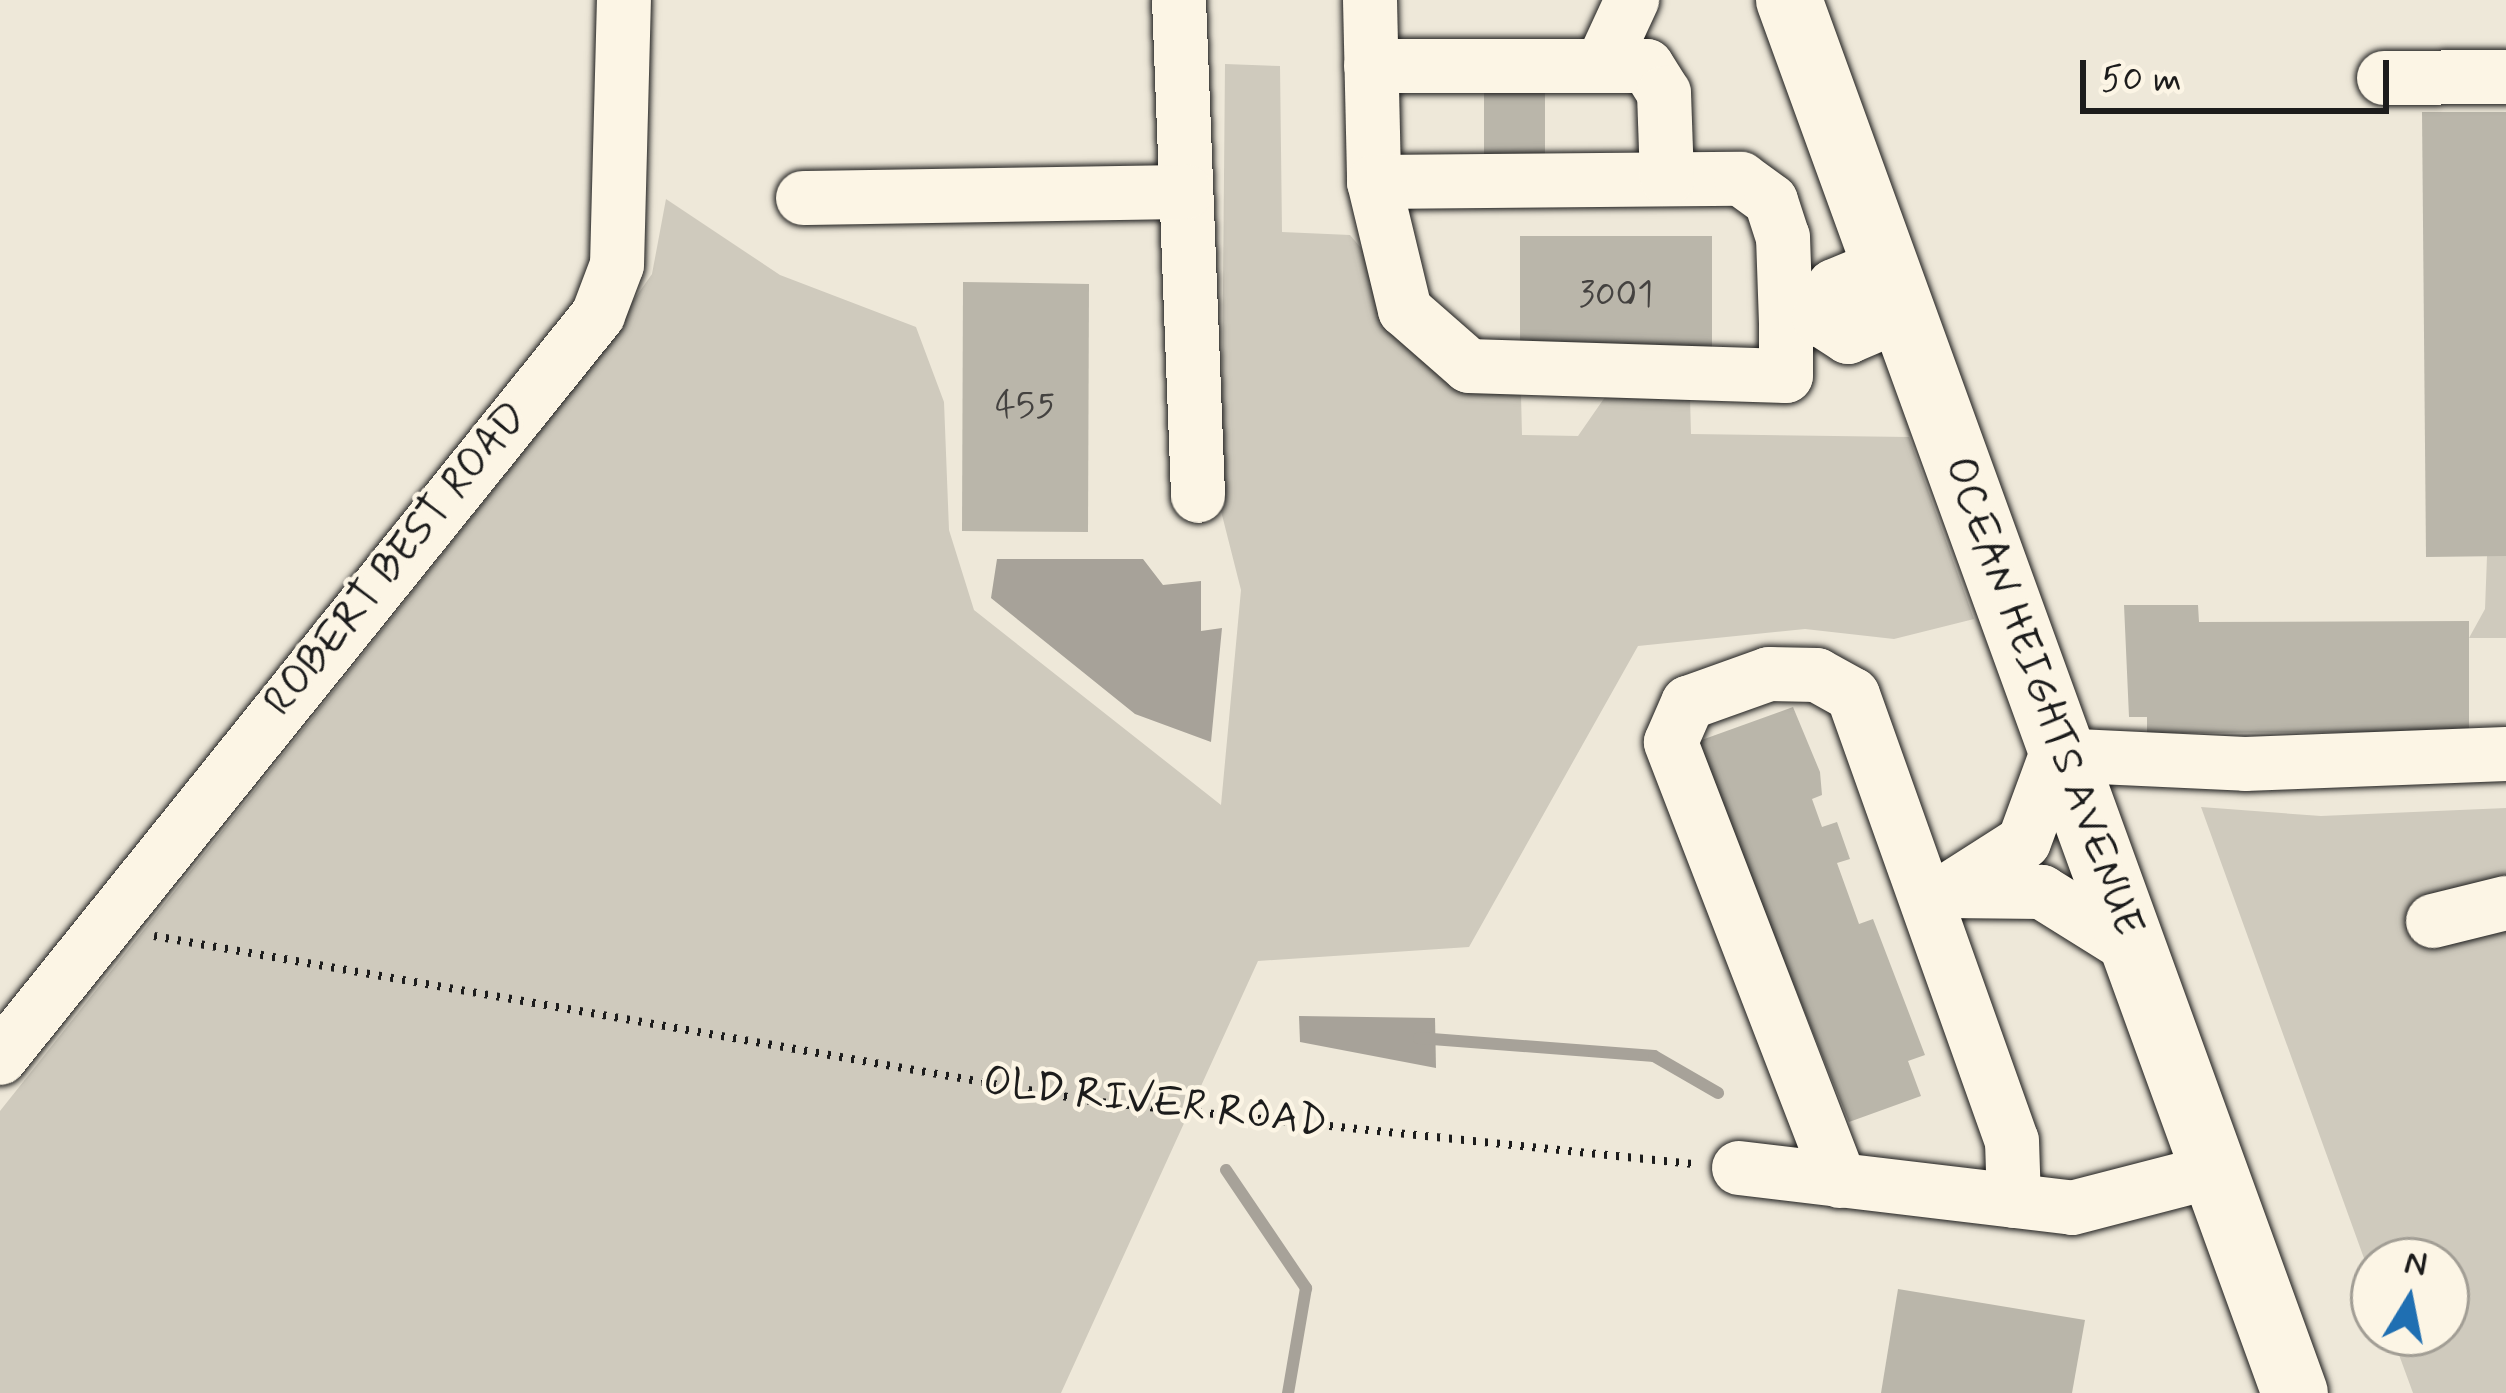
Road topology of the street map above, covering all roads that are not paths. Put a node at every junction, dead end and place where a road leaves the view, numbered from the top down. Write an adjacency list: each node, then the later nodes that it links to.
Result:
1 (623, 0): 23 (street, ROBERT BEST ROAD)
2 (1179, 0): 12 (street)
3 (1370, 0): 6 (street)
4 (1632, 0): 7 (street)
5 (1789, 0): 14 (main road, OCEAN HEIGHTS AVENUE)
6 (1371, 65): 7 (street); 11 (street)
7 (1602, 65): 10 (street)
8 (2506, 77): 9 (street)
9 (2384, 78)
10 (1667, 178): 11 (street); 15 (street)
11 (1374, 182): 15 (street)
12 (1186, 192): 13 (street); 16 (street)
13 (803, 198)
14 (1894, 289): 15 (street); 18 (main road, OCEAN HEIGHTS AVENUE)
15 (1803, 321)
16 (1198, 496)
17 (2506, 754): 18 (street)
18 (2056, 755): 19 (street); 22 (main road, OCEAN HEIGHTS AVENUE)
19 (1935, 896): 22 (street); 26 (street); 27 (street)
20 (2501, 901): 21 (street)
21 (2433, 921)
22 (2135, 950): 25 (main road, OCEAN HEIGHTS AVENUE)
23 (0, 1058)
24 (1739, 1168): 26 (street)
25 (2215, 1171): 27 (street); 28 (main road, OCEAN HEIGHTS AVENUE)
26 (1840, 1181): 27 (street)
27 (2014, 1201)
28 (2295, 1393)

